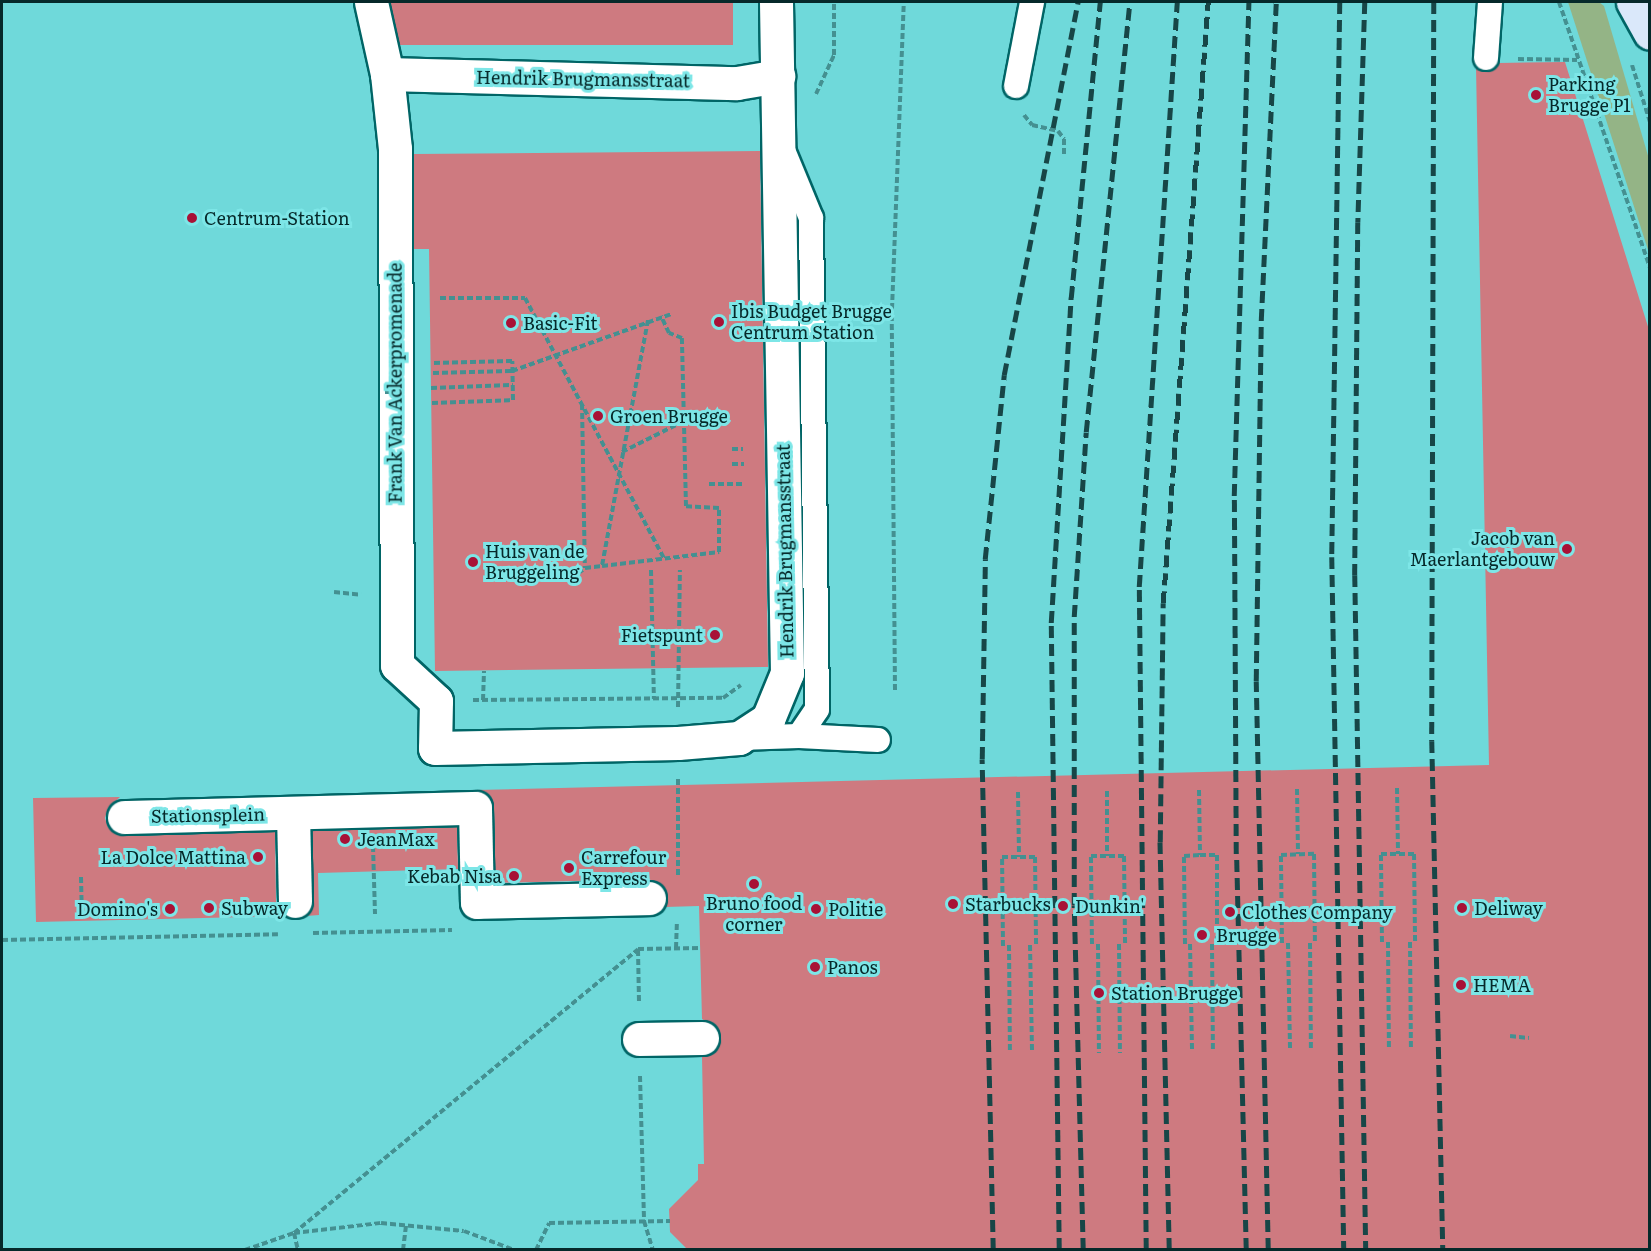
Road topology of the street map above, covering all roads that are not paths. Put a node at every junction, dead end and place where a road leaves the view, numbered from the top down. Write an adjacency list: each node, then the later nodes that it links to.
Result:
1 (371, 2): 8 (street, Frank Van Ackerpromenade)
2 (776, 2): 9 (street, Hendrik Brugmansstraat)
3 (1032, 2): 10 (lane)
4 (1490, 2): 7 (lane)
5 (1633, 2): 6 (street)
6 (1639, 44)
7 (1486, 58)
8 (387, 74): 9 (street, Hendrik Brugmansstraat); 15 (street, Frank Van Ackerpromenade)
9 (778, 76): 11 (street, Hendrik Brugmansstraat)
10 (1016, 86)
11 (778, 138): 12 (lane); 13 (street, Hendrik Brugmansstraat)
12 (799, 736): 13 (lane); 14 (lane)
13 (739, 738): 15 (street, Hendrik Brugmansstraat)
14 (878, 740)
15 (435, 748)
16 (293, 813): 17 (street, Stationsplein); 18 (street, Stationsplein); 19 (street)
17 (124, 817)
18 (649, 898)
19 (295, 900)
20 (702, 1038): 21 (street)
21 (639, 1039)

